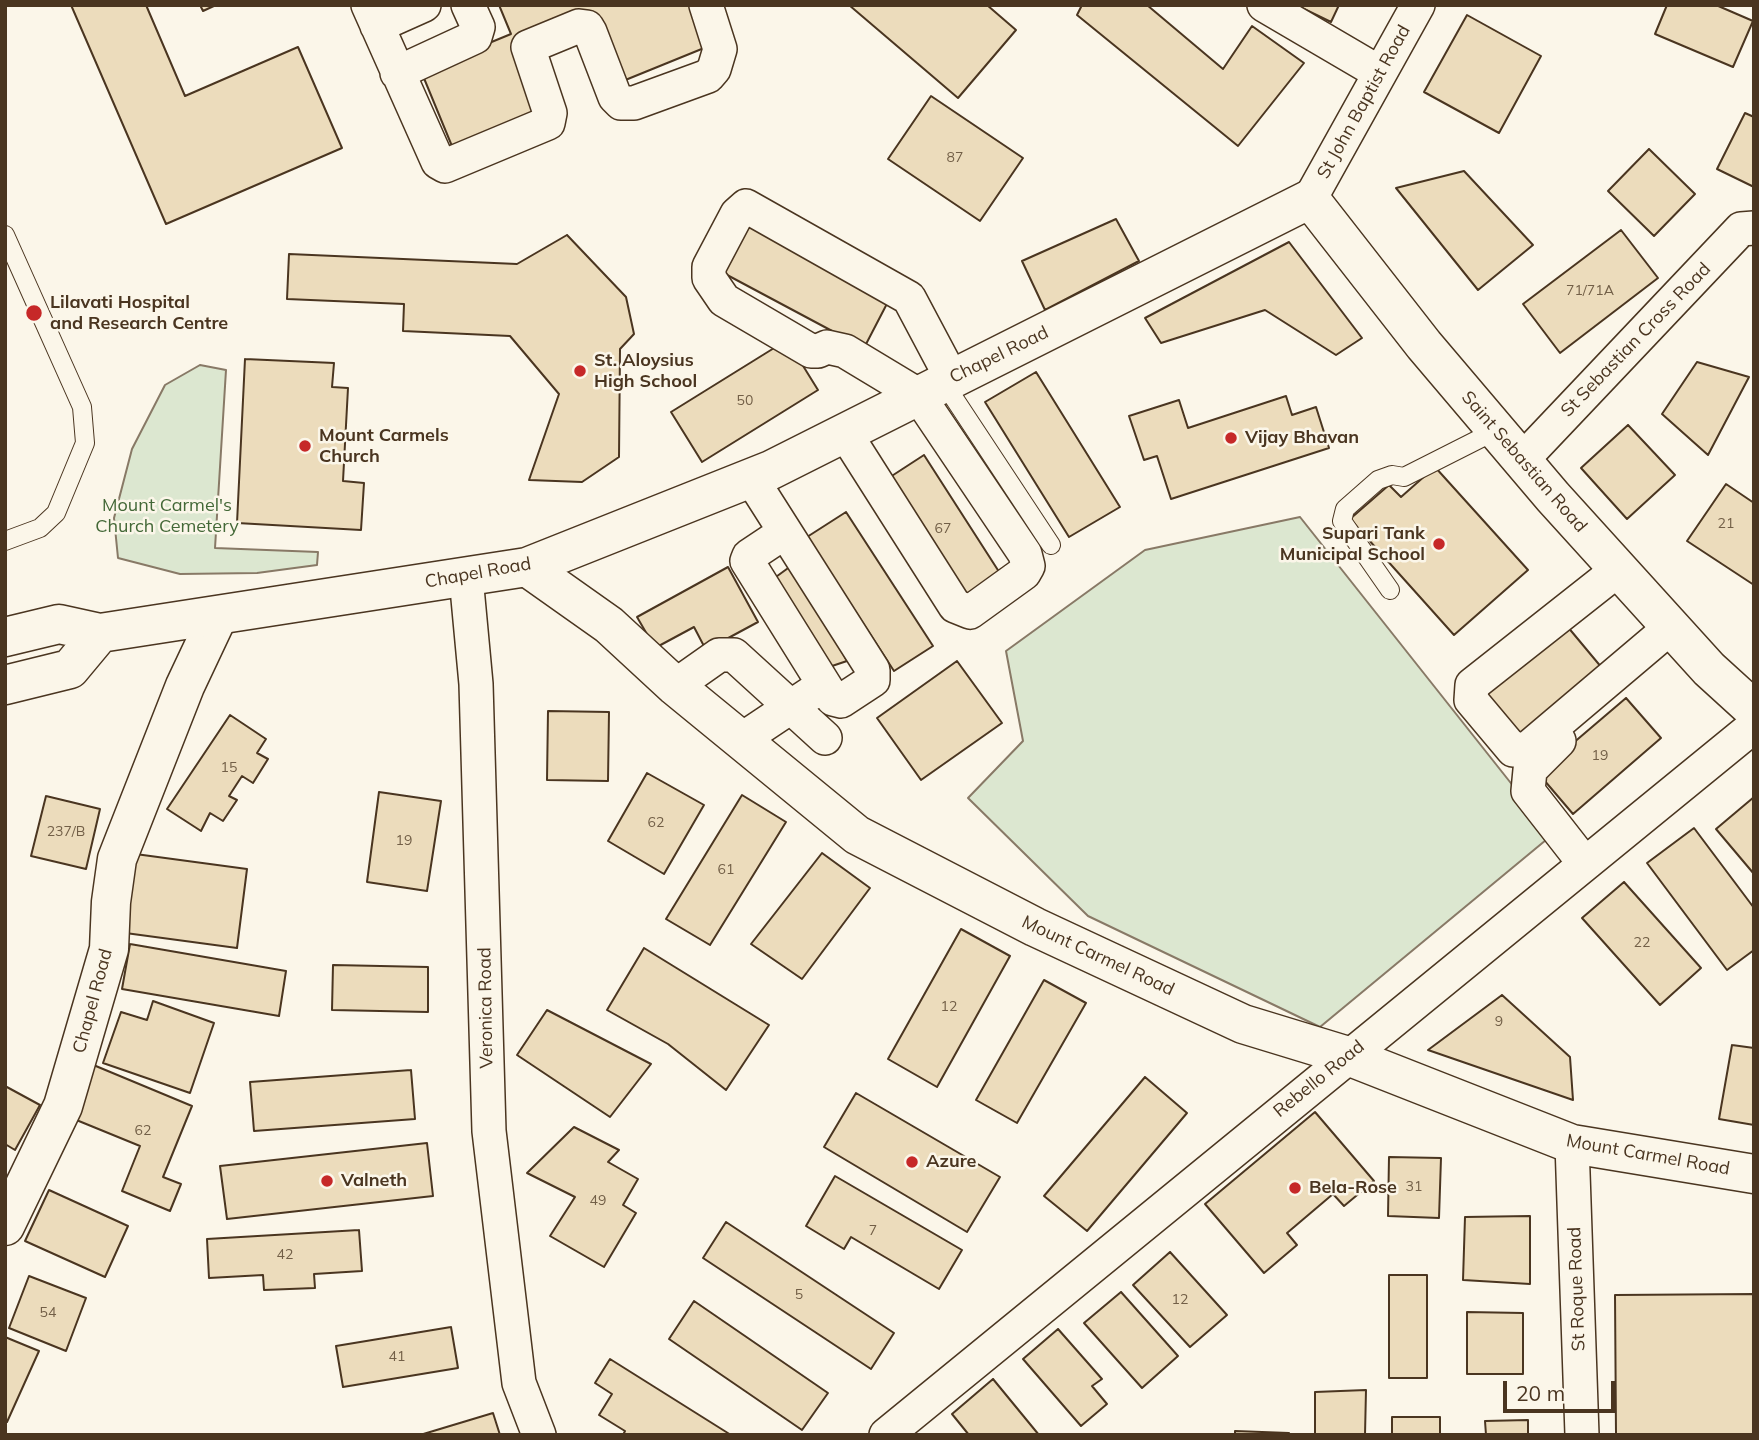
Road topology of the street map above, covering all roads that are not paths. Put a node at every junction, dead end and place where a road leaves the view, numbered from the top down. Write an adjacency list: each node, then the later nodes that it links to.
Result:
1 (424, 5): 6 (street)
2 (468, 5): 7 (street)
3 (706, 5): 7 (street)
4 (1264, 5): 8 (street)
5 (1418, 5): 8 (street, St John Baptist Road)
6 (372, 15): 7 (street)
7 (397, 73)
8 (1380, 73): 9 (street, St John Baptist Road)
9 (1310, 199): 12 (main road, Chapel Road); 13 (main road, Saint Sebastian Road)
10 (1754, 228): 15 (street, St Sebastian Cross Road)
11 (5, 235): 18 (lane)
12 (938, 386): 12 (street); 14 (main road, Chapel Road); 14 (street); 19 (lane)
13 (1497, 430): 15 (main road, Saint Sebastian Road); 23 (lane)
14 (845, 433): 16 (main road, Chapel Road)
15 (1522, 459): 21 (main road, Saint Sebastian Road)
16 (751, 478): 17 (street); 20 (main road, Chapel Road)
17 (785, 533): 29 (street); 29 (street)
18 (5, 541)
19 (1051, 545)
20 (527, 567): 22 (main road, Chapel Road); 30 (main road, Mount Carmel Road)
21 (1619, 569): 25 (main road, Saint Sebastian Road); 25 (street)
22 (466, 577): 24 (main road, Chapel Road); 41 (street, Veronica Road)
23 (1390, 590)
24 (218, 616): 26 (main road); 40 (main road, Chapel Road)
25 (1673, 629): 32 (main road, Saint Sebastian Road); 36 (street)
26 (100, 633): 27 (main road); 28 (main road)
27 (5, 637)
28 (5, 685)
29 (824, 685): 31 (street)
30 (675, 686): 31 (street); 35 (main road, Mount Carmel Road)
31 (792, 706): 34 (street); 35 (street)
32 (1754, 710)
33 (1754, 726): 36 (street, Rebello Road)
34 (825, 738)
35 (741, 740): 37 (main road, Mount Carmel Road)
36 (1584, 864): 37 (street, Rebello Road)
37 (1348, 1056): 38 (main road, Mount Carmel Road); 42 (street, Rebello Road)
38 (1572, 1144): 39 (main road, Mount Carmel Road); 43 (street, St Roque Road)
39 (1754, 1174)
40 (5, 1226)
41 (539, 1435)
42 (886, 1435)
43 (1582, 1435)

